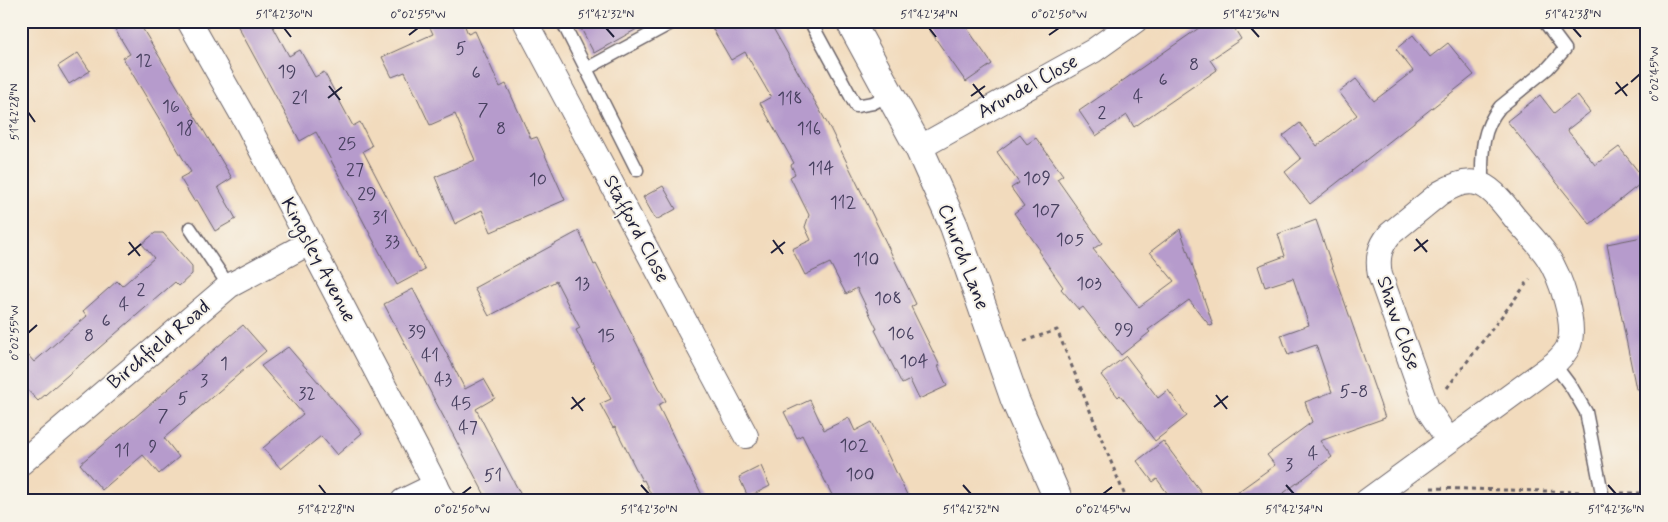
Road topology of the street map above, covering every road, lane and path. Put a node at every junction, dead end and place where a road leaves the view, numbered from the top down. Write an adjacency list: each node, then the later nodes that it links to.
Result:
1 (189, 21): 15 (street, Kingsley Avenue)
2 (526, 21): 21 (street, Stafford Close)
3 (562, 21): 9 (lane)
4 (675, 21): 9 (lane)
5 (810, 21): 10 (lane)
6 (850, 21): 10 (street, Church Lane)
7 (1135, 21): 11 (street, Arundel Close)
8 (1544, 21): 13 (lane)
9 (586, 69): 12 (lane)
10 (890, 94): 11 (street, Church Lane)
11 (919, 148): 18 (street, Church Lane)
12 (637, 170)
13 (1482, 185): 16 (street); 20 (street, Shaw Close)
14 (190, 228): 17 (lane)
15 (309, 243): 17 (street, Birchfield Road); 25 (street, Kingsley Avenue)
16 (1547, 256): 19 (street); 20 (path)
17 (229, 286): 23 (street, Birchfield Road)
18 (998, 350): 29 (street, Church Lane); 30 (path)
19 (1554, 364): 22 (street); 27 (lane)
20 (1427, 408): 22 (street, Shaw Close)
21 (746, 436)
22 (1449, 441): 24 (street)
23 (21, 463)
24 (1396, 480): 27 (path); 31 (street)
25 (440, 493): 28 (street)
26 (1647, 493): 27 (path)
27 (1601, 497)
28 (403, 501)
29 (1059, 501)
30 (1128, 501)
31 (1367, 501)

